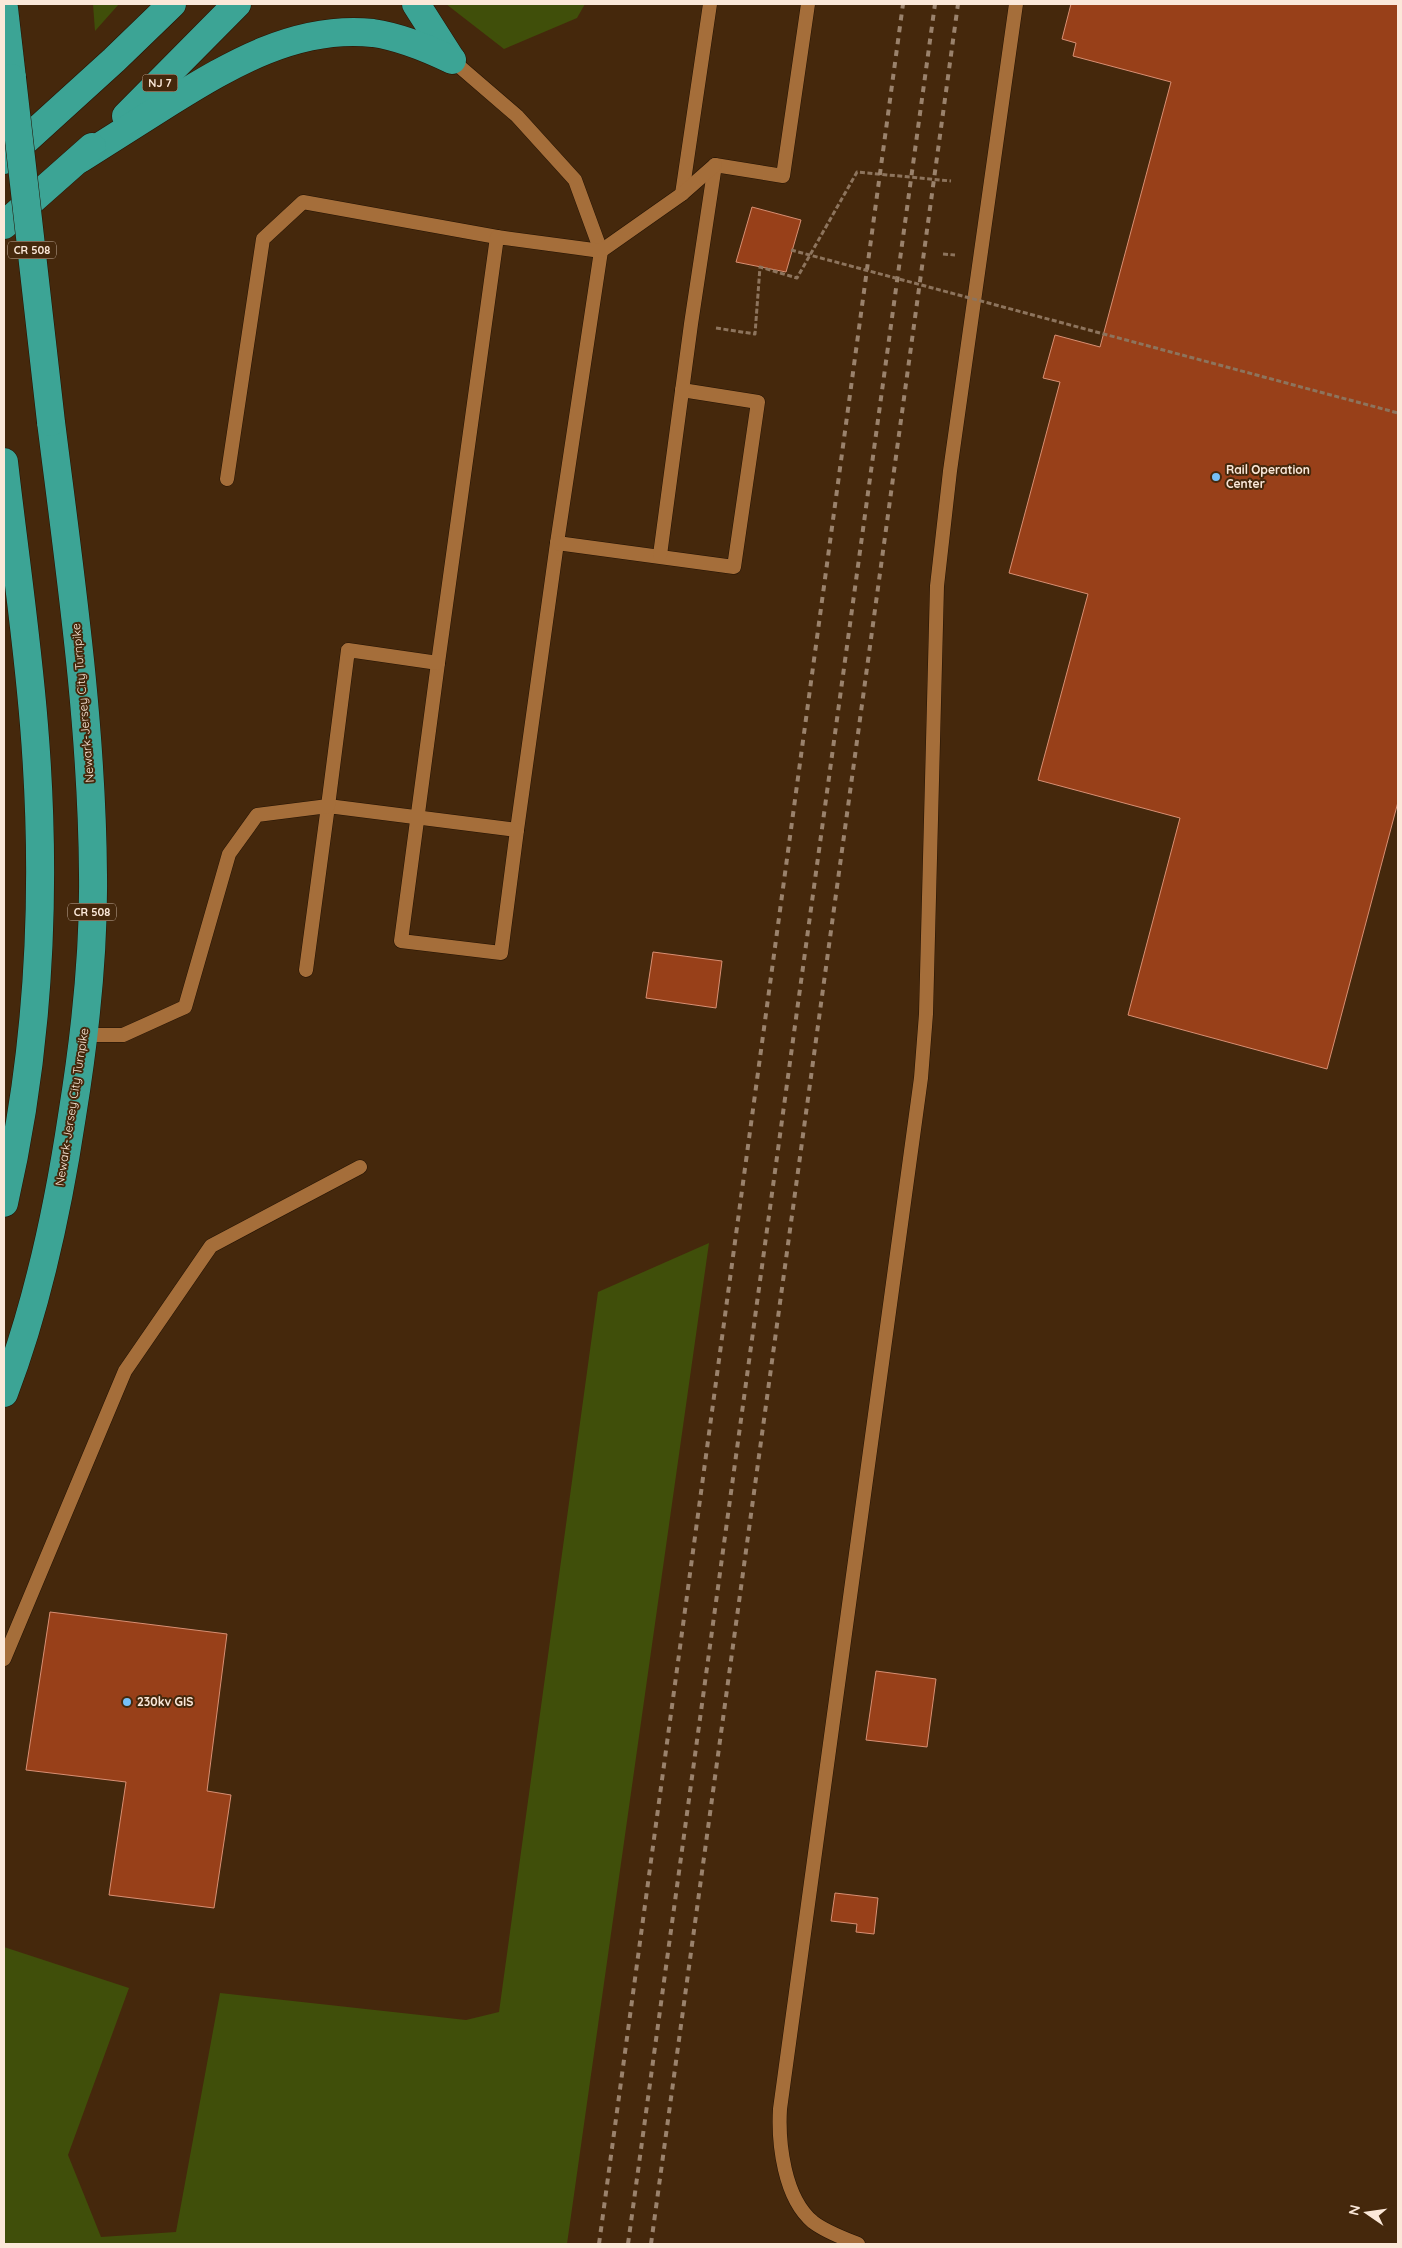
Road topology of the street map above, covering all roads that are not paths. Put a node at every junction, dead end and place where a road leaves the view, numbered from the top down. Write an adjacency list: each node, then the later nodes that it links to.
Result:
1 (172, 4): 10 (highway)
2 (237, 4): 9 (highway, NJ 7)
3 (416, 4): 8 (highway)
4 (710, 4): 12 (lane)
5 (808, 4): 11 (lane)
6 (1016, 4): 32 (lane)
7 (4, 8): 27 (highway, Newark-Jersey City Turnpike / CR 508, bridge)
8 (452, 60): 9 (highway); 15 (lane)
9 (80, 159): 13 (highway, NJ 7)
10 (4, 160)
11 (716, 165): 12 (lane); 16 (lane)
12 (682, 194): 15 (lane)
13 (4, 225)
14 (497, 237): 15 (lane); 18 (lane); 22 (lane)
15 (601, 251): 20 (lane)
16 (682, 390): 21 (lane); 21 (lane)
17 (5, 470): 19 (highway); 29 (highway)
18 (227, 479)
19 (4, 516)
20 (557, 543): 21 (lane); 25 (lane)
21 (660, 555)
22 (438, 663): 23 (lane); 24 (lane)
23 (328, 806): 24 (lane); 26 (lane); 27 (lane)
24 (417, 817): 25 (lane); 25 (lane)
25 (517, 830)
26 (306, 970)
27 (83, 1035): 30 (highway, Newark-Jersey City Turnpike / CR 508)
28 (360, 1167): 31 (lane)
29 (4, 1203)
30 (4, 1393)
31 (4, 1659)
32 (858, 2244)

